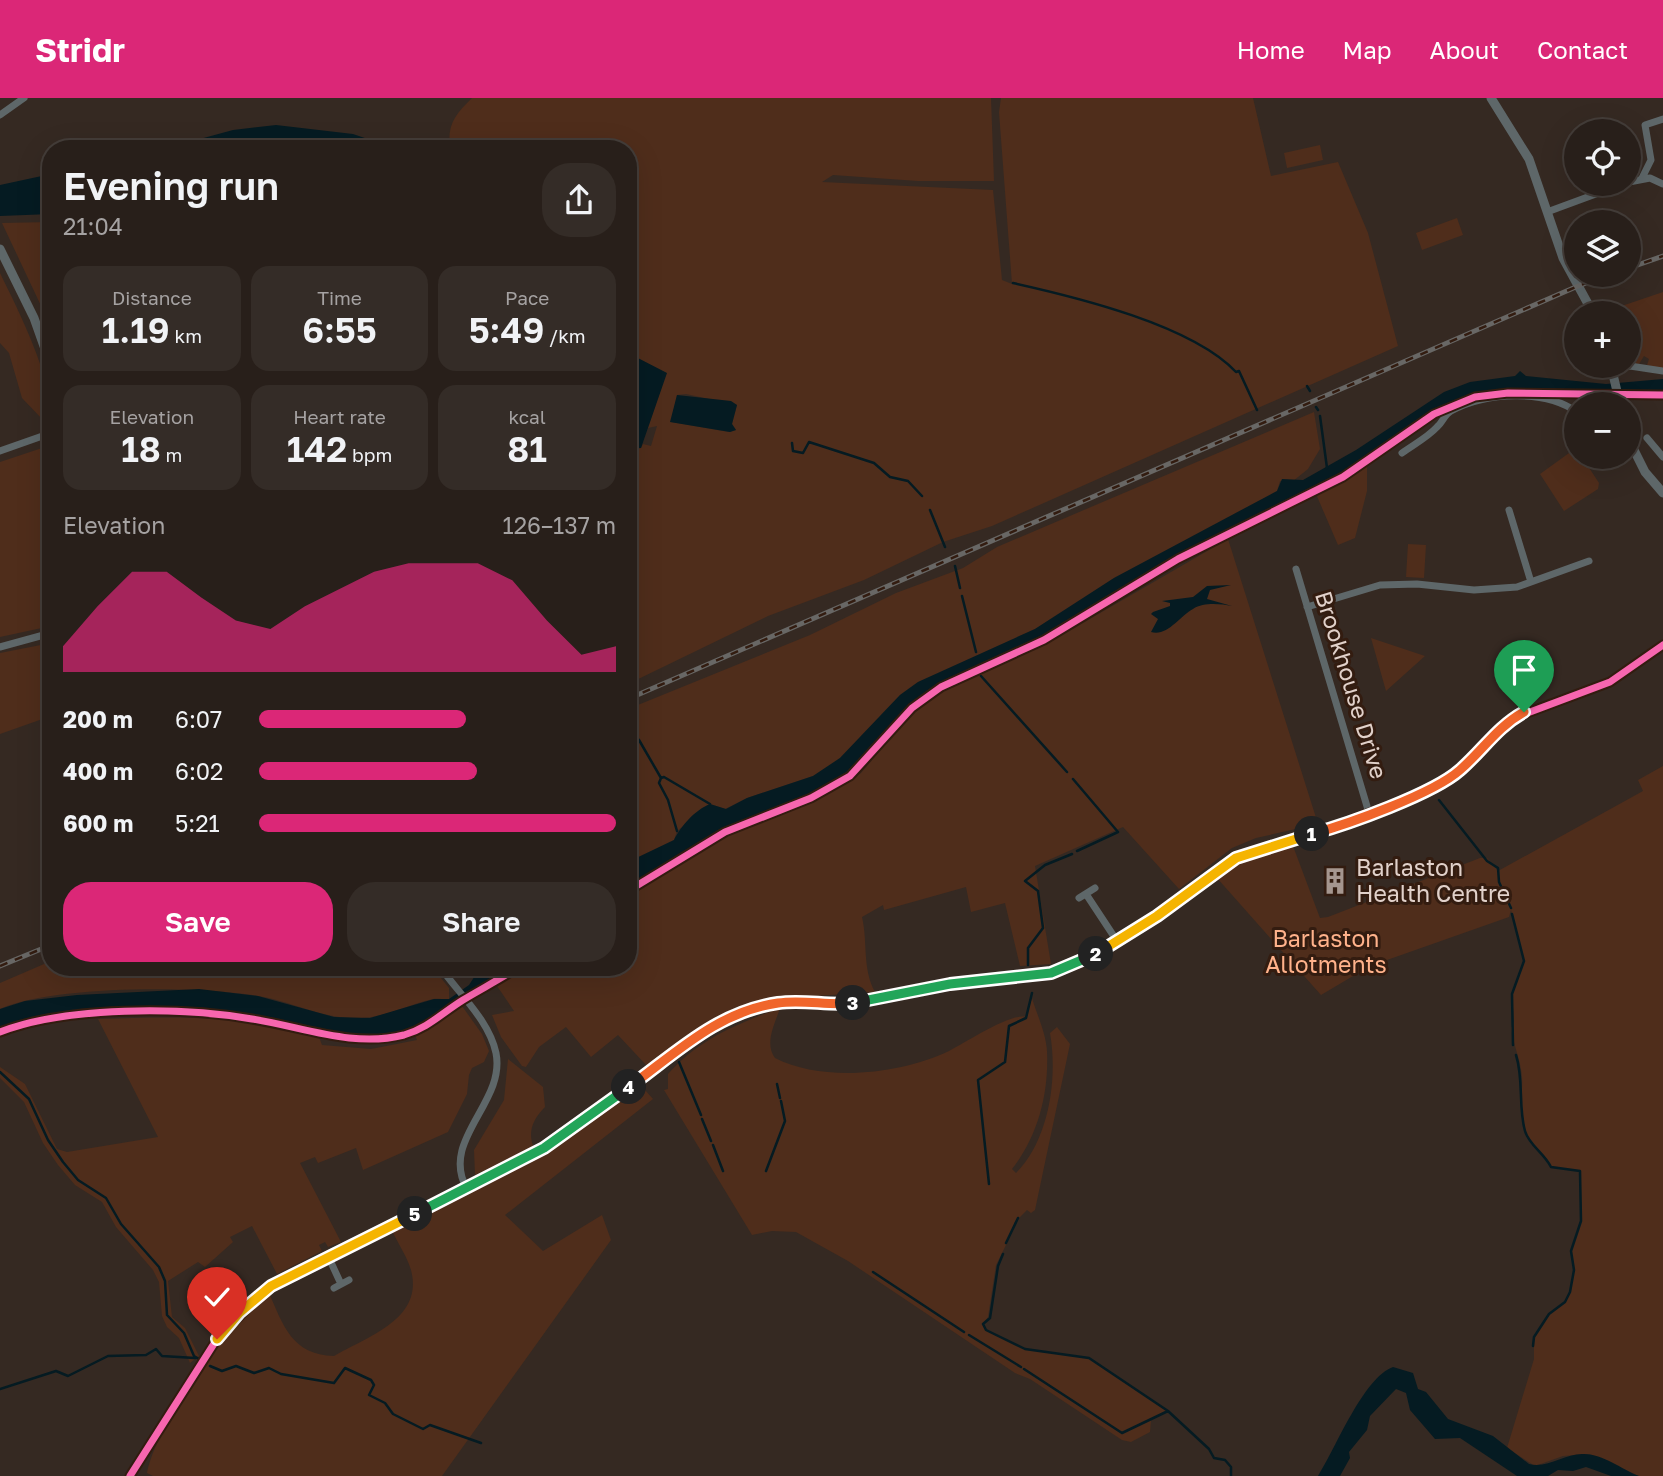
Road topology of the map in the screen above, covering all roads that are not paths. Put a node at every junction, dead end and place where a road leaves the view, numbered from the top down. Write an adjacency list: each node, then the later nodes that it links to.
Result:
1 (24, 98): 3 (street)
2 (1491, 98): 8 (street)
3 (0, 115)
4 (1663, 120): 5 (street)
5 (1642, 178): 6 (street)
6 (1663, 184)
7 (1590, 196): 8 (street)
8 (1547, 212): 10 (street)
9 (0, 249): 11 (street)
10 (1586, 301)
11 (42, 341)
12 (1641, 368): 13 (street)
13 (1663, 371)
14 (1564, 404): 18 (street)
15 (42, 436): 17 (street)
16 (1647, 438): 19 (street)
17 (0, 451)
18 (1402, 453)
19 (1663, 457)
20 (1641, 464): 21 (street)
21 (1663, 493)
22 (1509, 510): 25 (street)
23 (1589, 561): 25 (street)
24 (1296, 569): 26 (street, Brookhouse Drive)
25 (1531, 582): 26 (street)
26 (1307, 607): 30 (street, Brookhouse Drive)
27 (42, 636): 29 (street)
28 (1663, 645): 30 (street)
29 (0, 647)
30 (1369, 813): 32 (street)
31 (1096, 888): 32 (street)
32 (1117, 941): 34 (street)
33 (447, 976): 34 (street)
34 (467, 1189): 35 (street)
35 (328, 1256): 36 (street); 37 (street)
36 (349, 1280)
37 (130, 1476)

